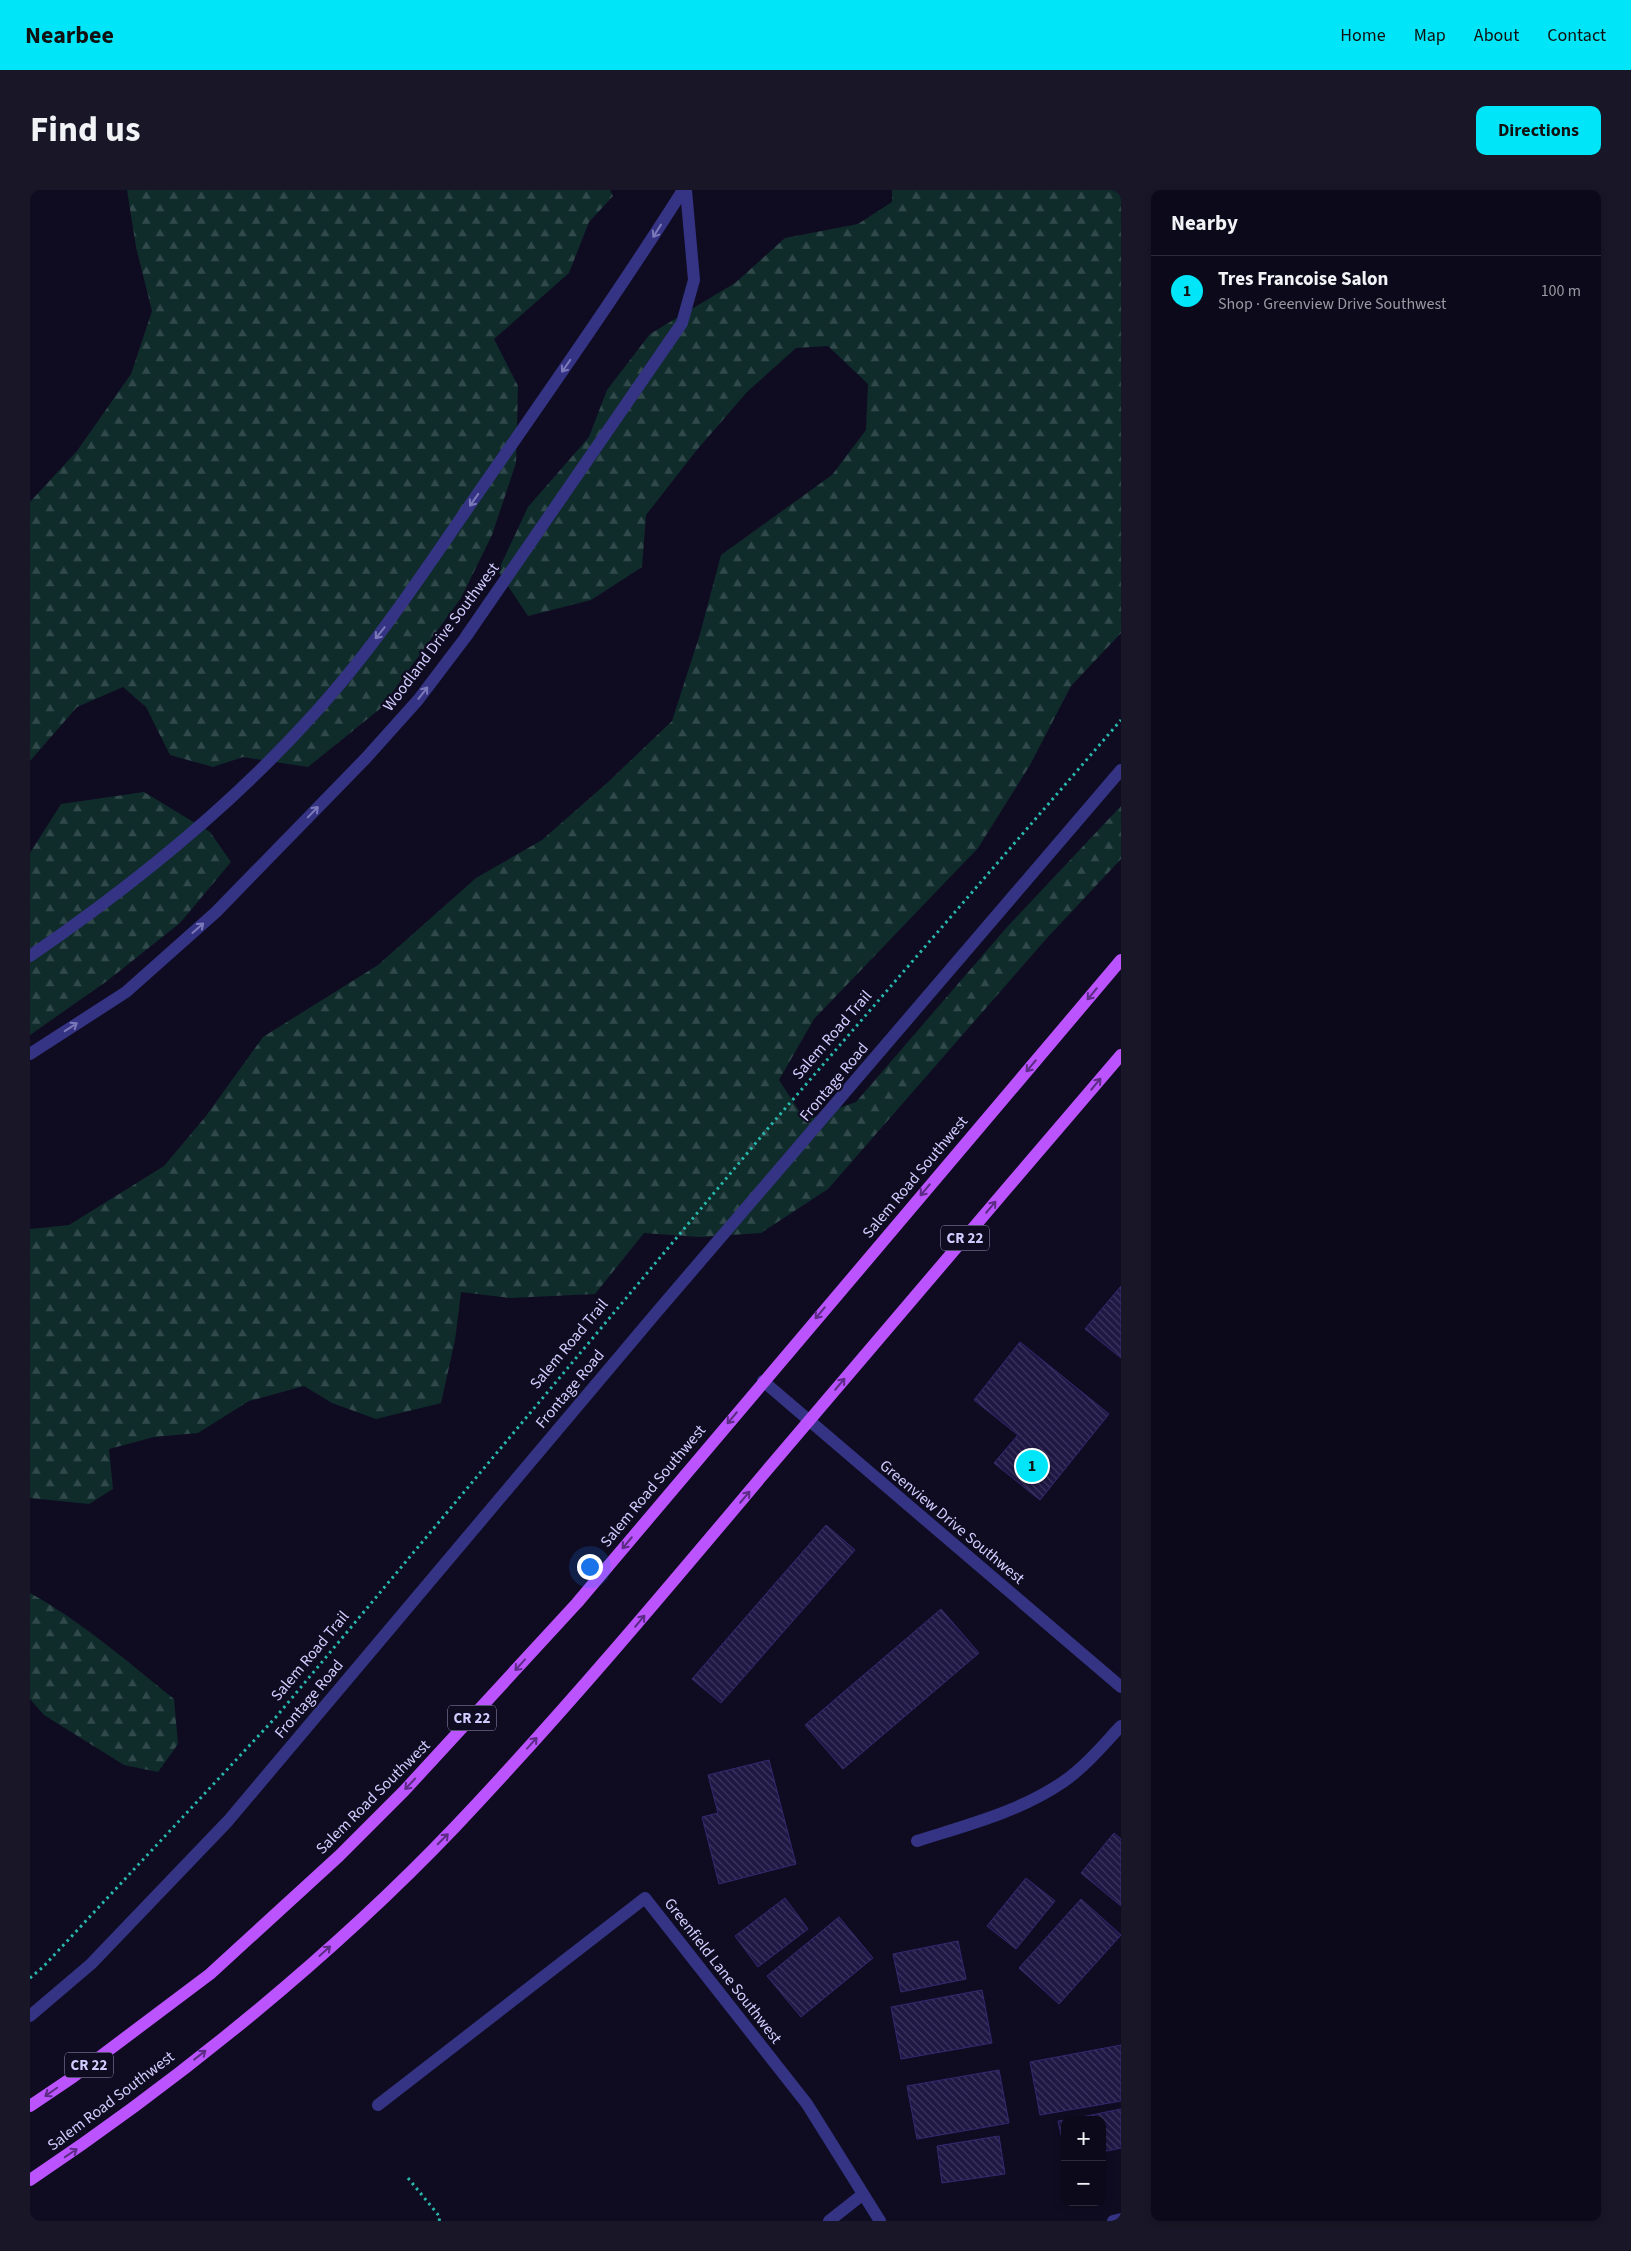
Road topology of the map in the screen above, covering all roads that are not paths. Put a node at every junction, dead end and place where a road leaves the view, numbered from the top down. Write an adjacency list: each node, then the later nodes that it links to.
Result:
1 (684, 190): 3 (street, Woodland Drive Southwest, one-way to 3); 5 (street, Woodland Drive Southwest, one-way to 1)
2 (1121, 770): 12 (street, Frontage Road)
3 (30, 956)
4 (1121, 960): 7 (main road, Salem Road Southwest / CR 22, one-way to 7)
5 (30, 1054)
6 (1118, 1059): 8 (main road, Salem Road Southwest / CR 22, one-way to 6)
7 (763, 1381): 8 (street, Greenview Drive Southwest); 14 (main road, Salem Road Southwest / CR 22, one-way to 14)
8 (809, 1422): 9 (street, Greenview Drive Southwest); 15 (main road, Salem Road Southwest / CR 22, one-way to 8)
9 (1121, 1687)
10 (1121, 1726): 11 (street)
11 (917, 1841)
12 (30, 2016)
13 (378, 2105): 16 (street, Greenfield Lane Southwest)
14 (30, 2106)
15 (30, 2180)
16 (862, 2195): 18 (street); 19 (street, Greenfield Lane Southwest)
17 (1121, 2219): 20 (street)
18 (829, 2221)
19 (880, 2221)
20 (1113, 2221)

